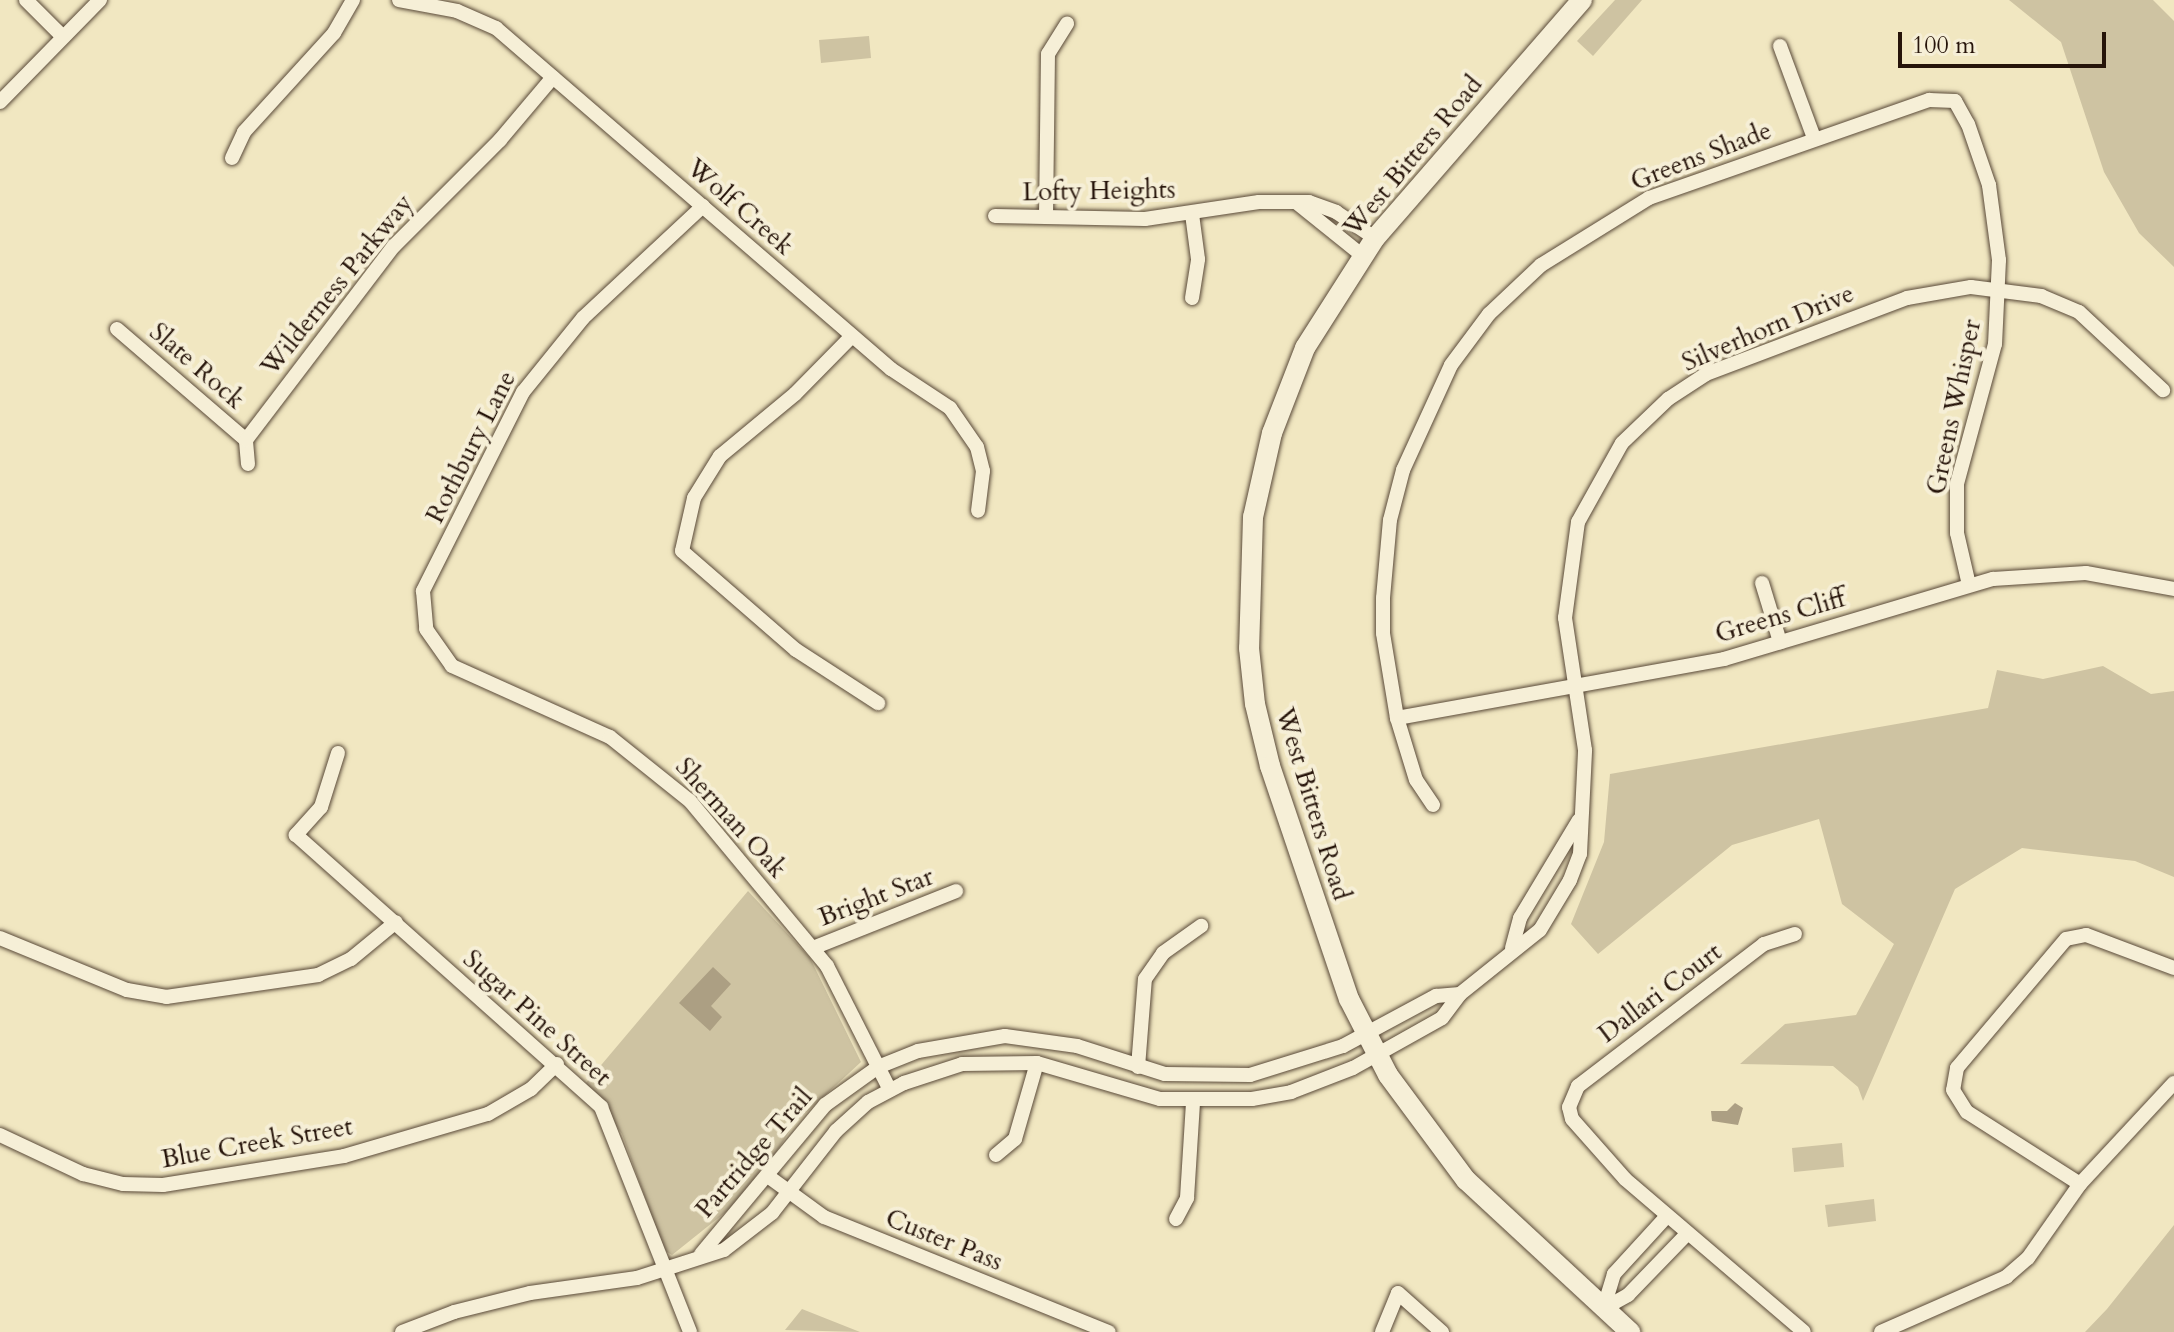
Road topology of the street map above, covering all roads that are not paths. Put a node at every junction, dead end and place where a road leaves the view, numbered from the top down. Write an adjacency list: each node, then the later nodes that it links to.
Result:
1 (26, 0): 7 (street)
2 (100, 0): 7 (street)
3 (353, 0): 13 (street)
4 (399, 0): 9 (street, Wolf Creek)
5 (1582, 0): 19 (main road, West Bitters Road)
6 (1067, 24): 18 (street)
7 (62, 36): 11 (street)
8 (1780, 46): 12 (street)
9 (553, 77): 14 (street, Wolf Creek); 26 (street, Wilderness Parkway)
10 (1955, 101): 12 (street, Greens Shade); 21 (street, Greens Whisper)
11 (0, 102)
12 (1814, 138): 36 (street, Greens Shade)
13 (232, 158)
14 (703, 206): 24 (street, Wolf Creek); 32 (street, Rothbury Lane)
15 (1192, 214): 16 (street, Lofty Heights); 18 (street, Lofty Heights); 22 (street)
16 (1321, 214): 19 (street, Lofty Heights); 20 (street, Lofty Heights)
17 (995, 216): 18 (street, Lofty Heights)
18 (1046, 217)
19 (1375, 238): 20 (main road, West Bitters Road)
20 (1363, 256): 51 (main road, West Bitters Road)
21 (2000, 289): 25 (street, Silverhorn Drive); 30 (street, Greens Whisper); 34 (street, Silverhorn Drive)
22 (1192, 298)
23 (117, 329): 26 (street, Slate Rock)
24 (852, 336): 28 (street, Wolf Creek); 35 (street)
25 (2163, 390)
26 (246, 440): 27 (street)
27 (248, 464)
28 (978, 511)
29 (1762, 583): 33 (street)
30 (1969, 585): 31 (street, Greens Cliff); 33 (street, Greens Cliff)
31 (2174, 589)
32 (426, 629): 47 (street, Sherman Oak)
33 (1780, 642): 34 (street, Greens Cliff)
34 (1578, 687): 36 (street, Greens Cliff); 39 (street, Silverhorn Drive)
35 (878, 703)
36 (1397, 718): 38 (street, Greens Shade)
37 (338, 753): 43 (street, Sugar Pine Street)
38 (1433, 805)
39 (1579, 820): 40 (street, Silverhorn Drive); 42 (street, Silverhorn Drive)
40 (1541, 880): 42 (street); 48 (street, Silverhorn Drive)
41 (956, 891): 47 (street, Bright Star)
42 (1563, 891): 48 (street, Silverhorn Drive)
43 (396, 922): 46 (street); 55 (street, Sugar Pine Street)
44 (1201, 926): 57 (street)
45 (1795, 934): 67 (street, Dallari Court)
46 (0, 938)
47 (813, 948): 56 (street, Sherman Oak)
48 (1512, 948): 50 (street, Silverhorn Drive)
49 (2174, 968): 65 (street)
50 (1460, 994): 51 (street, Silverhorn Drive); 53 (street, Silverhorn Drive)
51 (1366, 1034): 53 (main road, West Bitters Road); 57 (street, Partridge Trail)
52 (1077, 1046): 56 (street, Partridge Trail); 57 (street, Partridge Trail); 58 (street)
53 (1377, 1054): 61 (street, Partridge Trail); 72 (main road, West Bitters Road)
54 (1037, 1063): 58 (street, Partridge Trail); 60 (street, Partridge Trail); 63 (street)
55 (557, 1064): 62 (street, Blue Creek Street); 71 (street, Sugar Pine Street)
56 (878, 1067): 60 (street, Sherman Oak); 64 (street, Partridge Trail)
57 (1138, 1067)
58 (1070, 1069): 61 (street, Partridge Trail)
59 (2174, 1083): 65 (street)
60 (890, 1090): 66 (street, Partridge Trail)
61 (1193, 1103): 68 (street)
62 (0, 1135)
63 (996, 1155)
64 (769, 1177): 66 (street, Custer Pass); 70 (street, Partridge Trail)
65 (2080, 1184): 80 (street)
66 (788, 1191): 70 (street, Partridge Trail); 75 (street, Custer Pass)
67 (1667, 1216): 69 (street); 72 (street)
68 (1176, 1219)
69 (1687, 1234): 72 (street); 79 (street)
70 (701, 1254): 71 (street, Partridge Trail)
71 (666, 1270): 73 (street, Partridge Trail); 74 (street, Sugar Pine Street)
72 (1603, 1309): 78 (main road, West Bitters Road)
73 (402, 1332)
74 (690, 1332)
75 (1109, 1332)
76 (1382, 1332): 77 (street)
77 (1442, 1332)
78 (1630, 1332)
79 (1804, 1332)
80 (1881, 1332)

